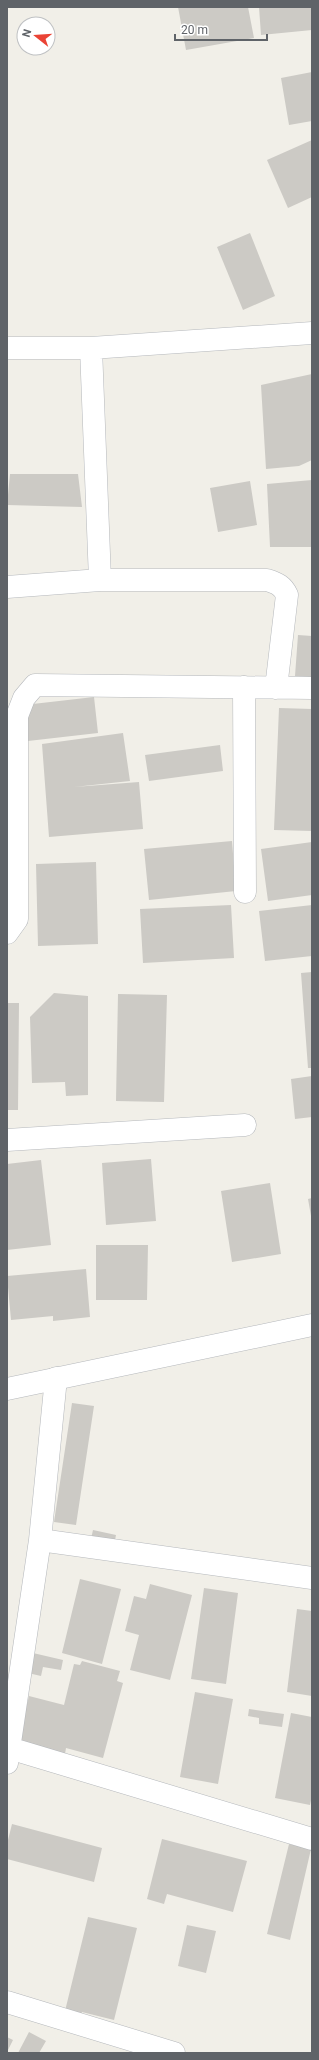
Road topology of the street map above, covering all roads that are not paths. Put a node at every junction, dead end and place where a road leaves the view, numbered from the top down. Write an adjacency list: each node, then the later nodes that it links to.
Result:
1 (312, 333): 3 (street)
2 (7, 348): 3 (street)
3 (91, 348): 4 (street)
4 (100, 580): 5 (street); 7 (street)
5 (7, 587)
6 (244, 687): 7 (street); 9 (street); 10 (street)
7 (276, 688): 8 (street)
8 (312, 688)
9 (245, 892)
10 (7, 933)
11 (245, 1125): 12 (street)
12 (7, 1140)
13 (312, 1325): 14 (street)
14 (56, 1378): 15 (street); 16 (street)
15 (7, 1389)
16 (40, 1540): 17 (street); 18 (street)
17 (312, 1578)
18 (8, 1745): 19 (street)
19 (312, 1840)
20 (7, 2002): 21 (street)
21 (174, 2053)

